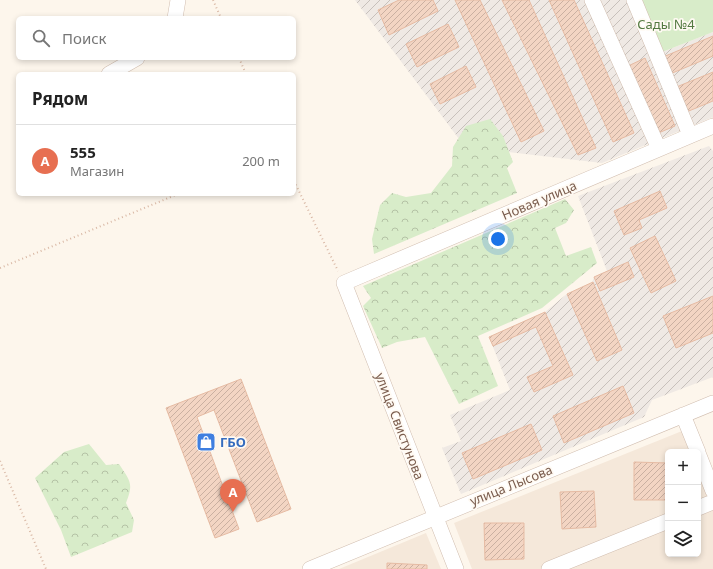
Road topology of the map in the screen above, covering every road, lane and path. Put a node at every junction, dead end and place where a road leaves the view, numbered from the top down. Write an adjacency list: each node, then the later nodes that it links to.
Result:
1 (178, 0): 5 (street)
2 (213, 0): 6 (path)
3 (592, 0): 13 (street)
4 (634, 0): 12 (street)
5 (175, 16)
6 (220, 16)
7 (134, 60): 9 (street)
8 (240, 60): 10 (path)
9 (112, 72)
10 (245, 72)
11 (713, 126): 12 (street, Новая улица)
12 (690, 135): 13 (street, Новая улица)
13 (659, 149): 17 (street, Новая улица)
14 (296, 185): 17 (path)
15 (173, 196): 16 (path)
16 (0, 268)
17 (344, 283): 26 (street, улица Свистунова)
18 (713, 403): 19 (street, улица Лысова)
19 (683, 415): 20 (street); 26 (street, улица Лысова)
20 (696, 449)
21 (0, 461): 28 (path)
22 (701, 461): 23 (street)
23 (713, 491)
24 (713, 502): 25 (street)
25 (701, 507)
26 (435, 516): 29 (street, улица Лысова); 30 (street, улица Свистунова)
27 (665, 522): 31 (street)
28 (46, 569)
29 (310, 569)
30 (456, 569)
31 (549, 569)

